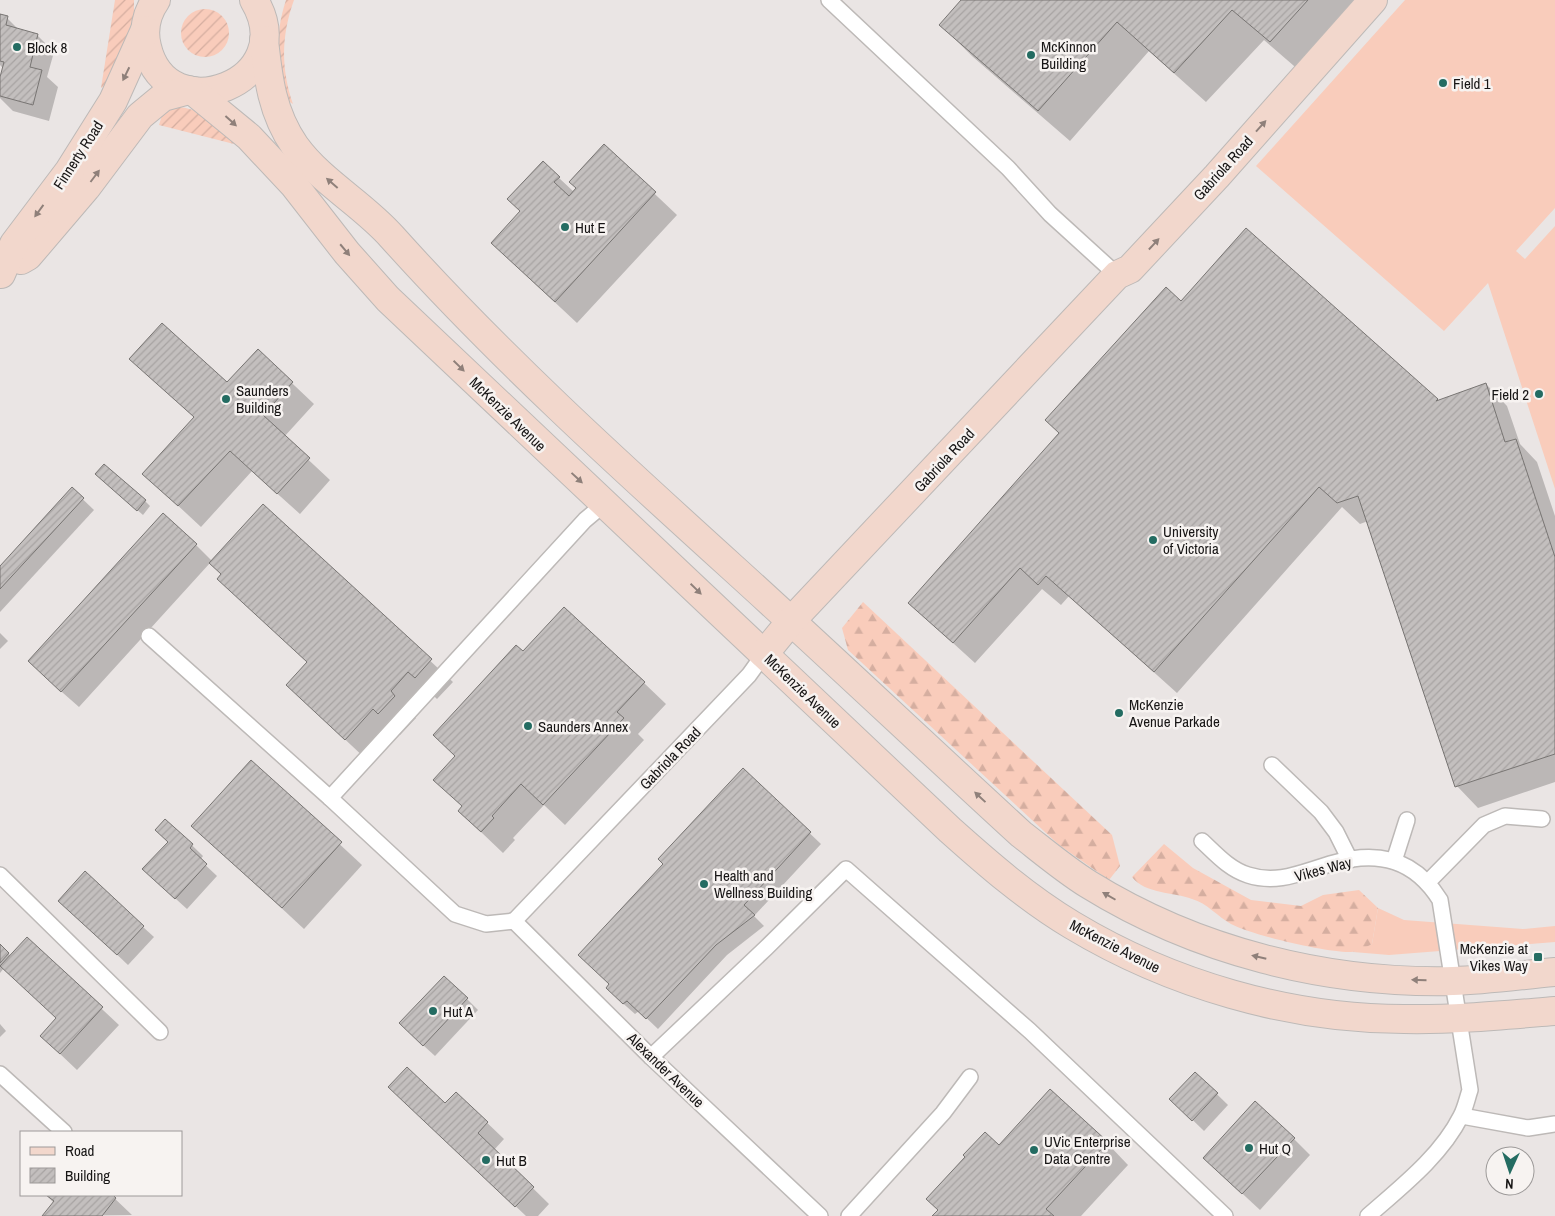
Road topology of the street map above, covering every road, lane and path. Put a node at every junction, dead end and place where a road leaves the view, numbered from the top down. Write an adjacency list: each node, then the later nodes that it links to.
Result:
1 (156, 0): 6 (main road, Finnerty Road)
2 (254, 0): 7 (main road)
3 (274, 0): 7 (main road)
4 (829, 0): 10 (lane)
5 (1373, 0): 10 (main road, Gabriola Road, one-way to 5)
6 (145, 18): 8 (main road, McKenzie Avenue); 9 (main road, Finnerty Road, one-way to 9)
7 (264, 38): 8 (main road); 12 (main road, one-way to 7)
8 (191, 91): 9 (main road, Finnerty Road, one-way to 8); 11 (main road, McKenzie Avenue, one-way to 11)
9 (0, 274)
10 (1117, 275): 12 (main road, Gabriola Road)
11 (604, 504): 14 (main road, McKenzie Avenue, one-way to 14); 16 (lane)
12 (791, 622): 14 (main road, Gabriola Road); 26 (main road, one-way to 12)
13 (149, 636): 16 (lane)
14 (764, 654): 24 (lane, Gabriola Road); 28 (main road, McKenzie Avenue)
15 (1272, 765): 20 (lane)
16 (330, 798): 24 (lane)
17 (1542, 819): 23 (lane)
18 (1407, 820): 21 (lane)
19 (1202, 841): 20 (lane, Vikes Way)
20 (1350, 860): 21 (lane, Vikes Way)
21 (1394, 861): 23 (lane, Vikes Way)
22 (0, 875): 29 (lane)
23 (1428, 882): 26 (lane, Vikes Way)
24 (514, 921): 30 (lane, Alexander Avenue)
25 (1555, 972): 26 (main road)
26 (1454, 981): 28 (lane, Vikes Way)
27 (1555, 1010): 28 (main road, McKenzie Avenue)
28 (1457, 1018): 33 (lane, Vikes Way)
29 (160, 1032)
30 (652, 1057): 36 (lane, Alexander Avenue); 38 (lane)
31 (0, 1074): 35 (lane)
32 (970, 1077): 37 (lane)
33 (1462, 1116): 34 (lane); 39 (lane, Vikes Way)
34 (1555, 1124)
35 (63, 1131)
36 (820, 1216)
37 (849, 1216)
38 (1225, 1216)
39 (1368, 1216)

